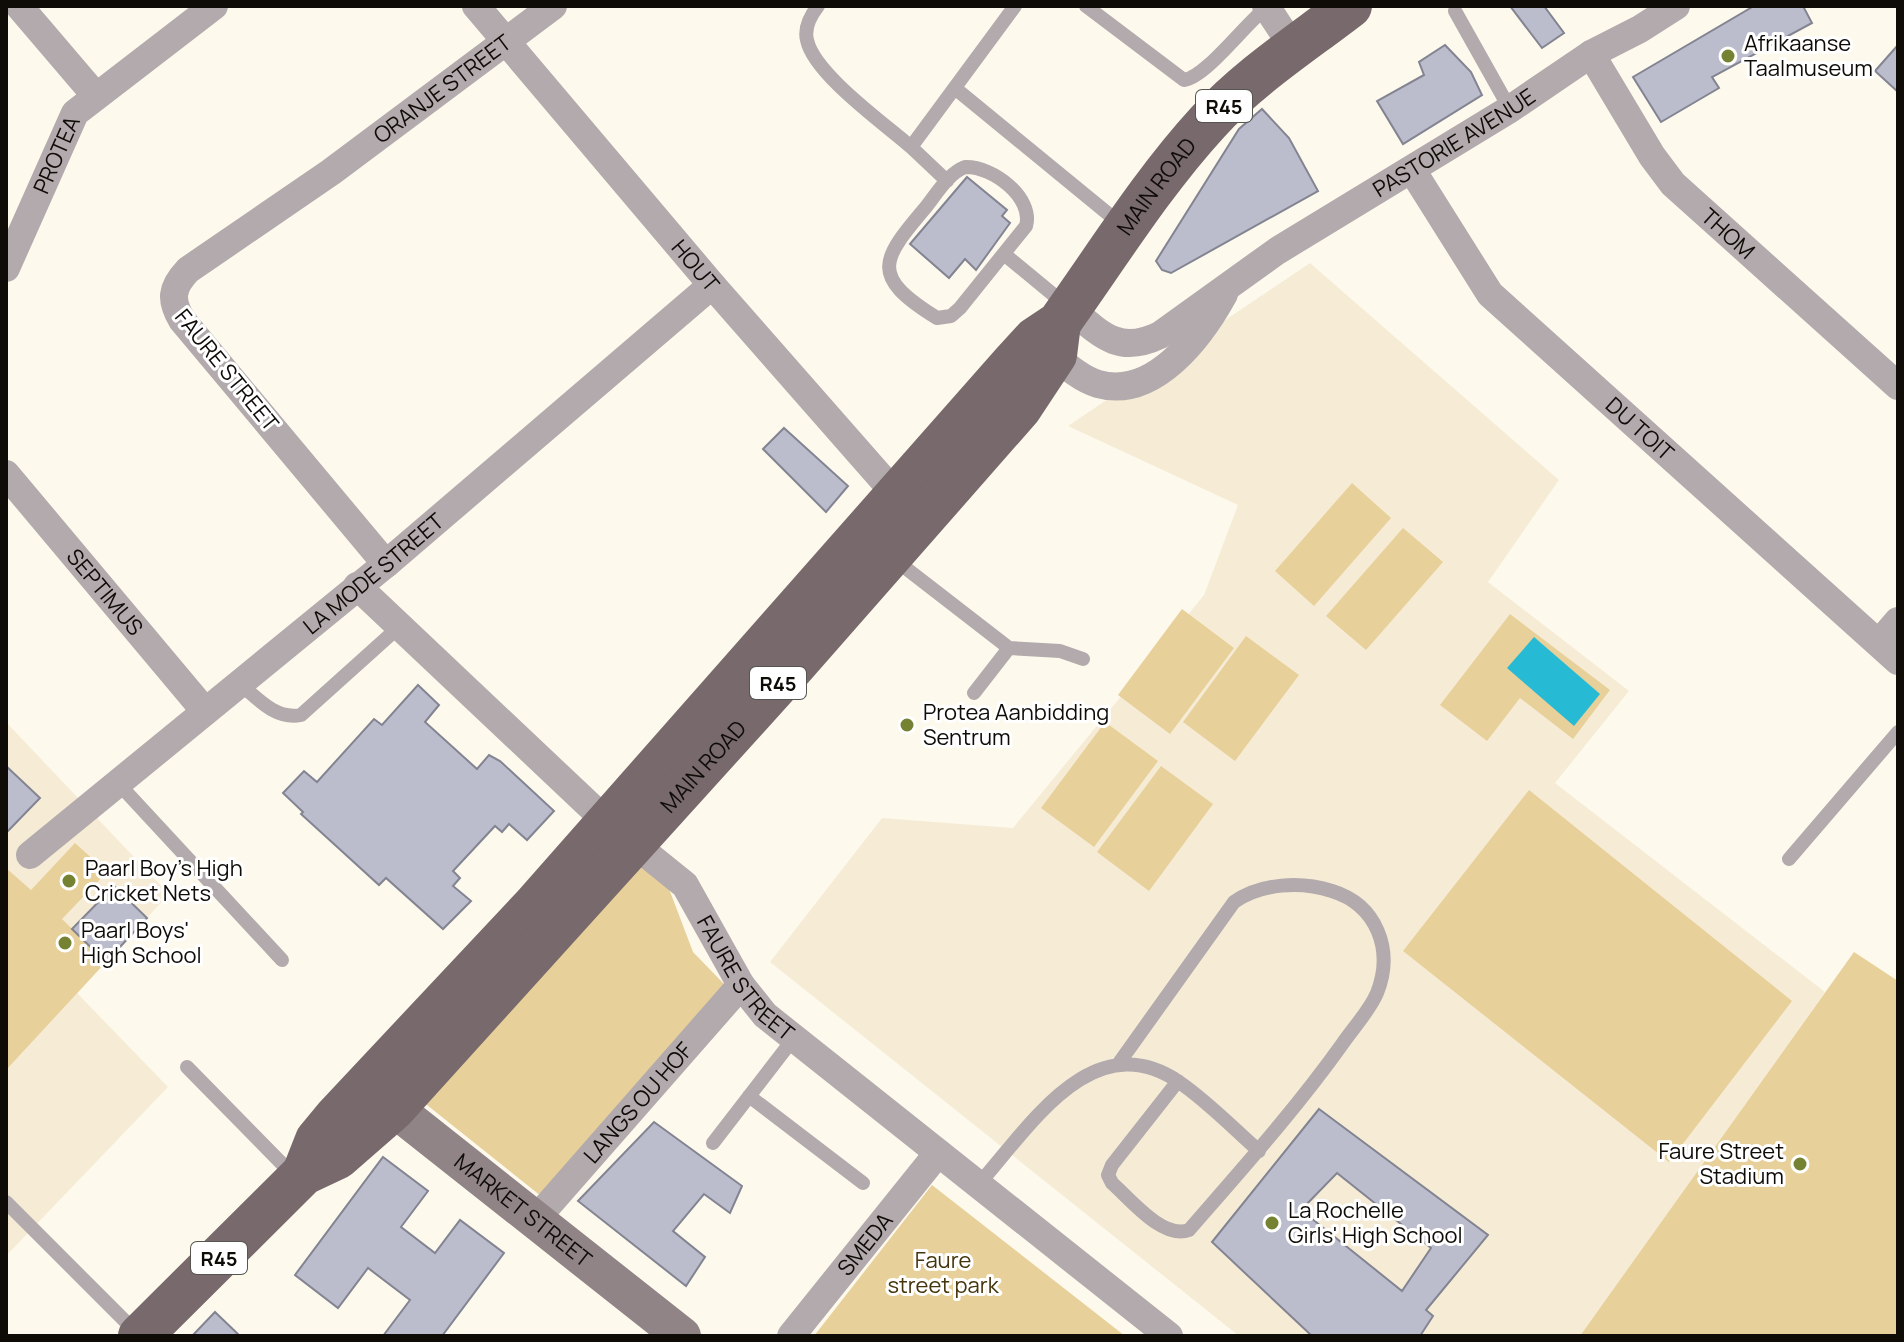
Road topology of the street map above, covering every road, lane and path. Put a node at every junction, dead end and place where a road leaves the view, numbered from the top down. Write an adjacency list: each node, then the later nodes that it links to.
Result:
1 (19, 6): 16 (street)
2 (214, 6): 16 (street, PROTEA)
3 (476, 6): 12 (street, HOUT)
4 (553, 6): 12 (street, ORANJE STREET)
5 (818, 6): 18 (lane)
6 (1015, 6): 15 (lane)
7 (1086, 6): 10 (lane)
8 (1350, 6): 13 (main road, MAIN ROAD / R45)
9 (1676, 6): 14 (street, PASTORIE AVENUE)
10 (1266, 7): 13 (street)
11 (1455, 11): 17 (lane)
12 (507, 41): 20 (street, ORANJE STREET); 26 (street, HOUT)
13 (1294, 49): 22 (main road, MAIN ROAD / R45)
14 (1591, 54): 17 (street, PASTORIE AVENUE); 28 (street, THOM)
15 (956, 89): 18 (lane); 22 (lane)
16 (95, 95): 24 (street, PROTEA)
17 (1510, 109): 19 (street, PASTORIE AVENUE)
18 (911, 147): 21 (lane)
19 (1412, 170): 25 (street, PASTORIE AVENUE); 37 (street, DU TOIT)
20 (331, 172): 32 (street, FAURE STREET)
21 (947, 181): 23 (lane); 23 (lane)
22 (1127, 228): 27 (main road, MAIN ROAD / R45)
23 (1004, 254): 27 (lane)
24 (6, 268)
25 (1233, 280): 27 (street, PASTORIE AVENUE); 27 (street, PASTORIE AVENUE)
26 (712, 285): 30 (street, HOUT); 32 (street, LA MODE STREET)
27 (1055, 332): 30 (main road, MAIN ROAD / R45)
28 (1898, 386)
29 (6, 474): 41 (street, SEPTIMUS)
30 (909, 508): 31 (main road, MAIN ROAD / R45); 44 (main road, MAIN ROAD / R45)
31 (890, 556): 36 (lane); 44 (main road, MAIN ROAD / R45)
32 (386, 564): 33 (street, LA MODE STREET)
33 (357, 586): 35 (street, FAURE STREET); 39 (street, LA MODE STREET)
34 (1898, 621): 37 (street)
35 (400, 626): 39 (lane); 44 (street, FAURE STREET)
36 (1009, 648): 38 (lane); 40 (lane)
37 (1888, 652)
38 (1083, 659)
39 (238, 682): 41 (street, LA MODE STREET)
40 (974, 693)
41 (204, 710): 43 (street, LA MODE STREET)
42 (1898, 732): 46 (lane)
43 (117, 782): 45 (street, LA MODE STREET); 47 (lane)
44 (620, 833): 48 (street, FAURE STREET); 54 (main road, MAIN ROAD / R45)
45 (30, 855)
46 (1789, 859)
47 (282, 960)
48 (741, 985): 49 (street, FAURE STREET); 62 (street, LANGS OU HOF)
49 (794, 1038): 53 (lane); 57 (street, FAURE STREET)
50 (1119, 1063): 52 (lane); 56 (lane); 60 (lane)
51 (187, 1067): 58 (lane)
52 (1178, 1081): 56 (lane); 56 (lane)
53 (749, 1096): 55 (lane); 59 (lane)
54 (379, 1097): 58 (main road, MAIN ROAD / R45); 62 (main road, MARKET STREET)
55 (713, 1143)
56 (1259, 1151)
57 (938, 1153): 60 (street, FAURE STREET); 65 (street, SMEDA)
58 (300, 1176): 64 (main road, MAIN ROAD / R45)
59 (863, 1183)
60 (978, 1185): 66 (street, FAURE STREET)
61 (6, 1202): 64 (lane)
62 (535, 1220): 63 (main road, MARKET STREET)
63 (668, 1332)
64 (140, 1336)
65 (791, 1336)
66 (1169, 1336)

